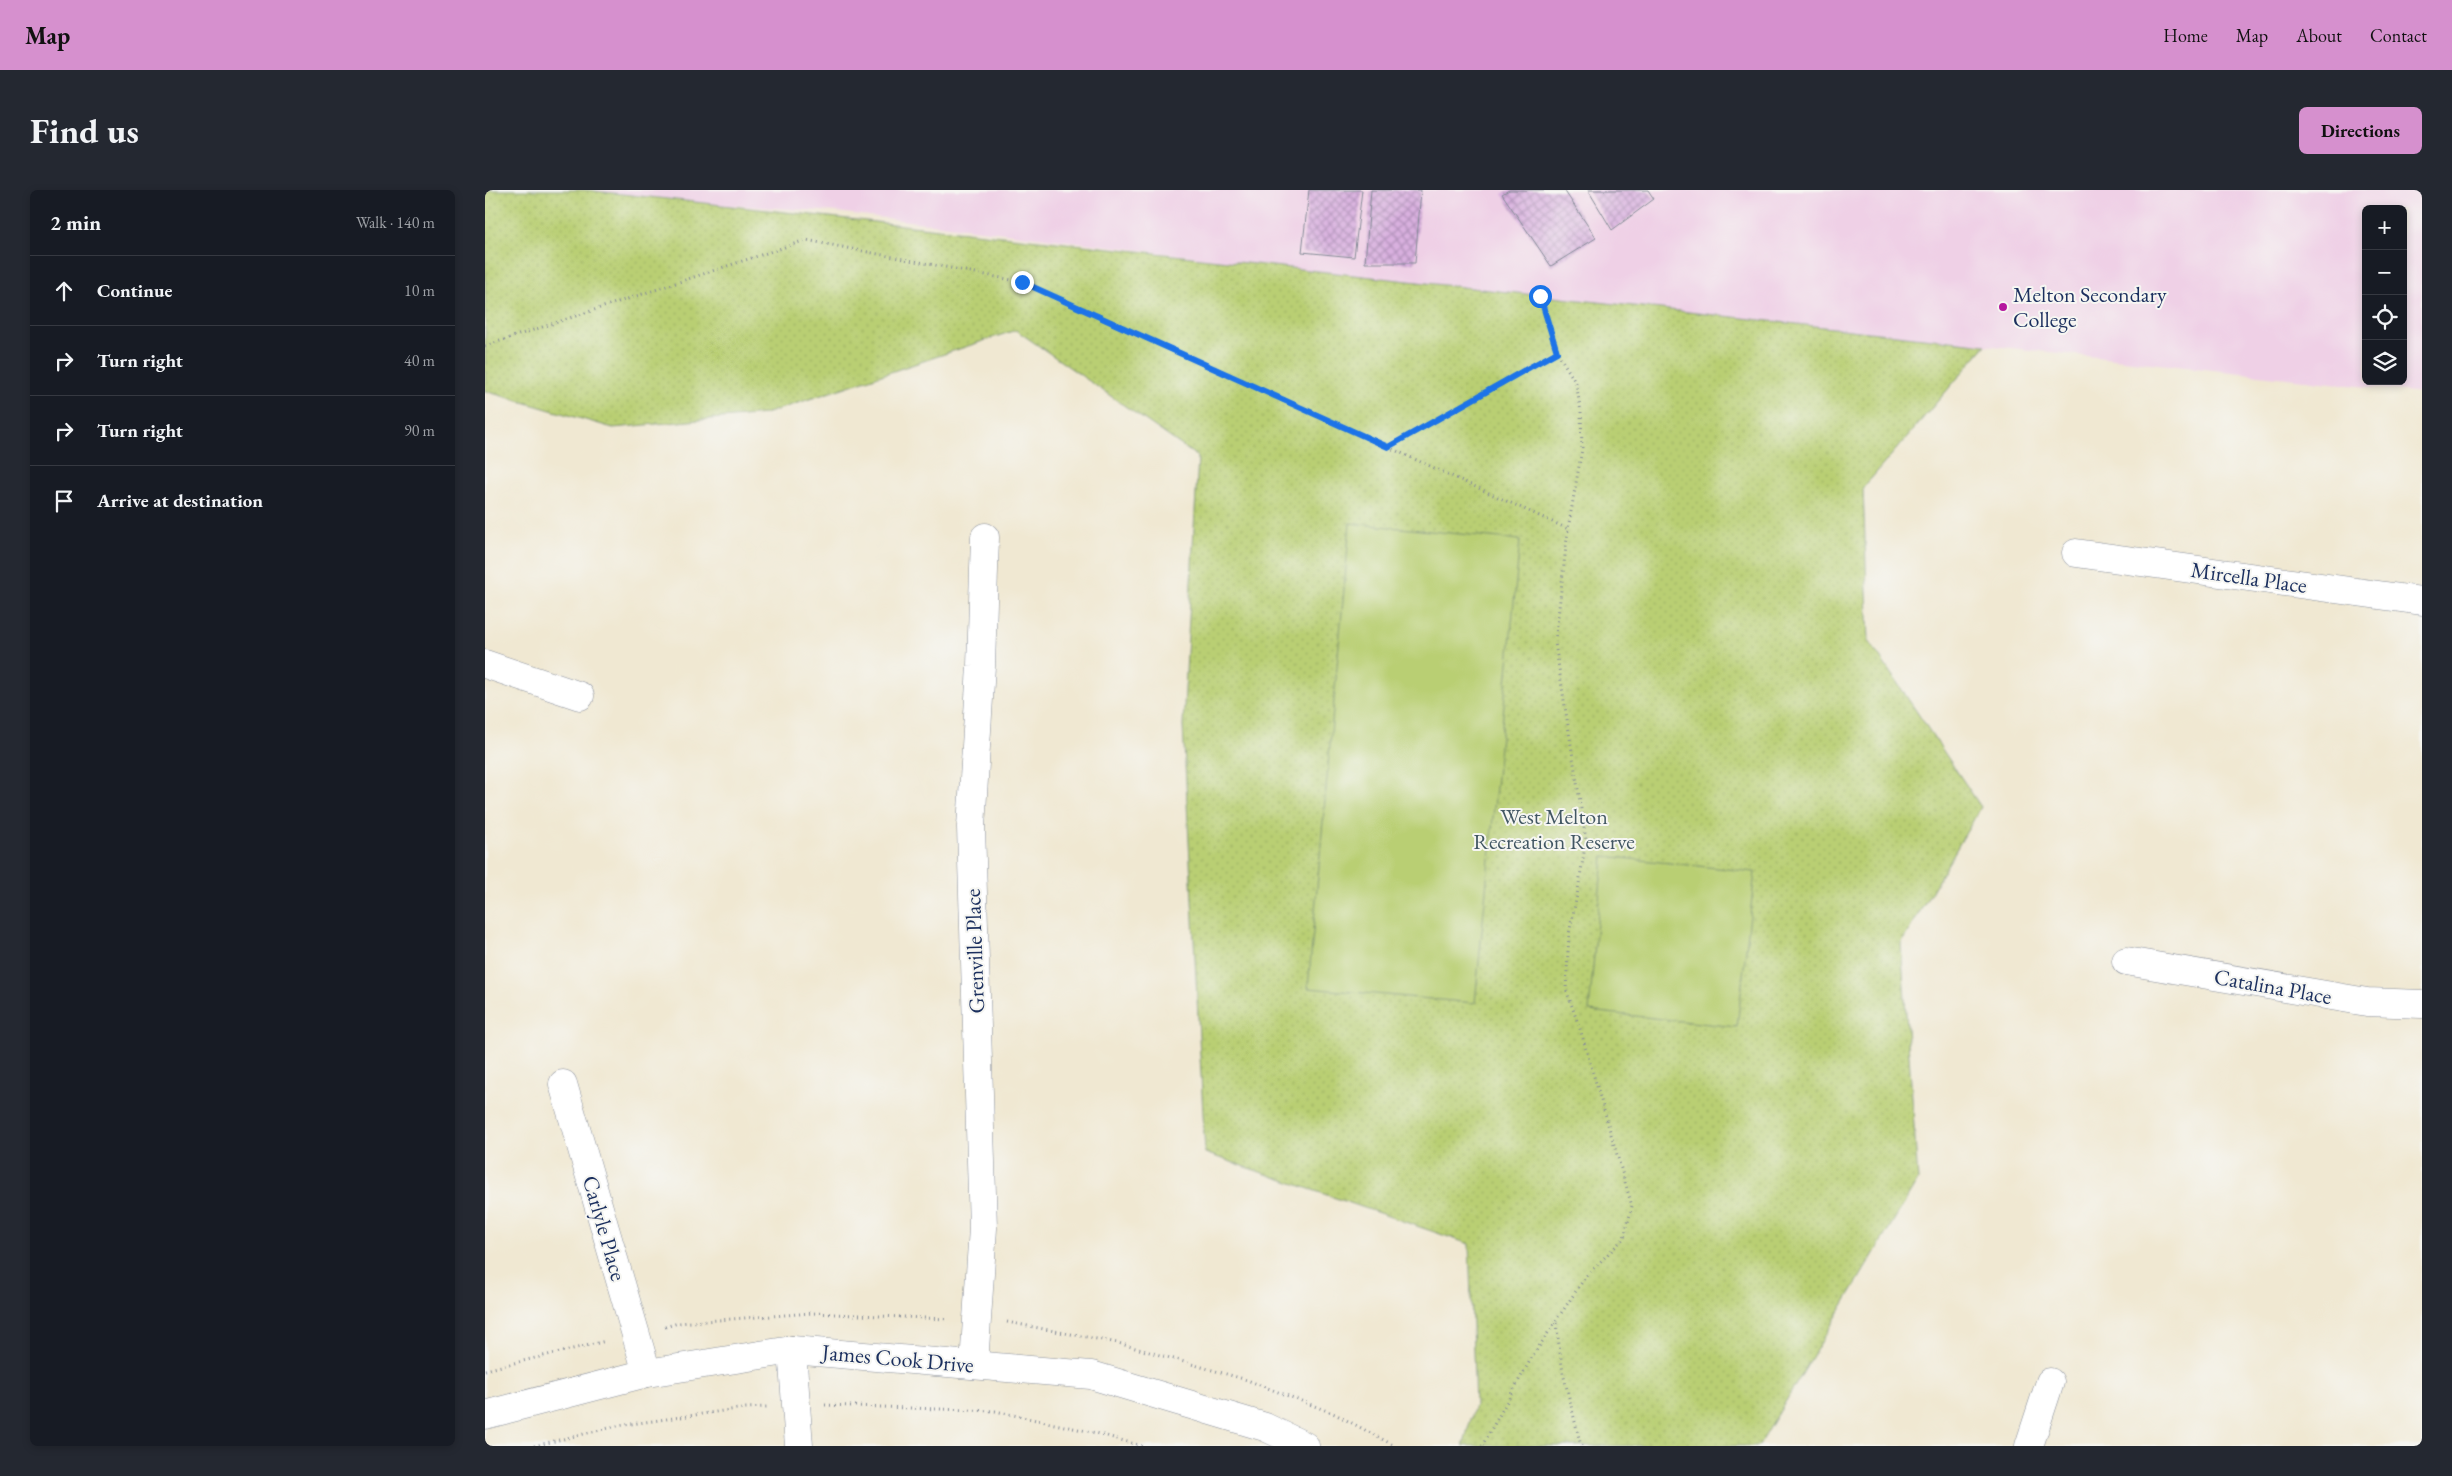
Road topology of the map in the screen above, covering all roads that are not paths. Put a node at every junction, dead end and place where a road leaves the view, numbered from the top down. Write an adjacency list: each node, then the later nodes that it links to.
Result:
1 (985, 537): 10 (street, Grenville Place)
2 (2076, 553): 3 (street, Mircella Place)
3 (2422, 601)
4 (485, 664): 5 (street)
5 (580, 696)
6 (2126, 961): 7 (street, Catalina Place)
7 (2422, 1004)
8 (563, 1084): 11 (street, Carlyle Place)
9 (792, 1350): 10 (street, James Cook Drive); 11 (street, James Cook Drive); 15 (street)
10 (975, 1365): 14 (street, James Cook Drive)
11 (647, 1373): 13 (street, James Cook Drive)
12 (2050, 1382): 17 (street)
13 (485, 1415)
14 (1262, 1437): 16 (street, James Cook Drive)
15 (799, 1446)
16 (1305, 1446)
17 (2029, 1446)

